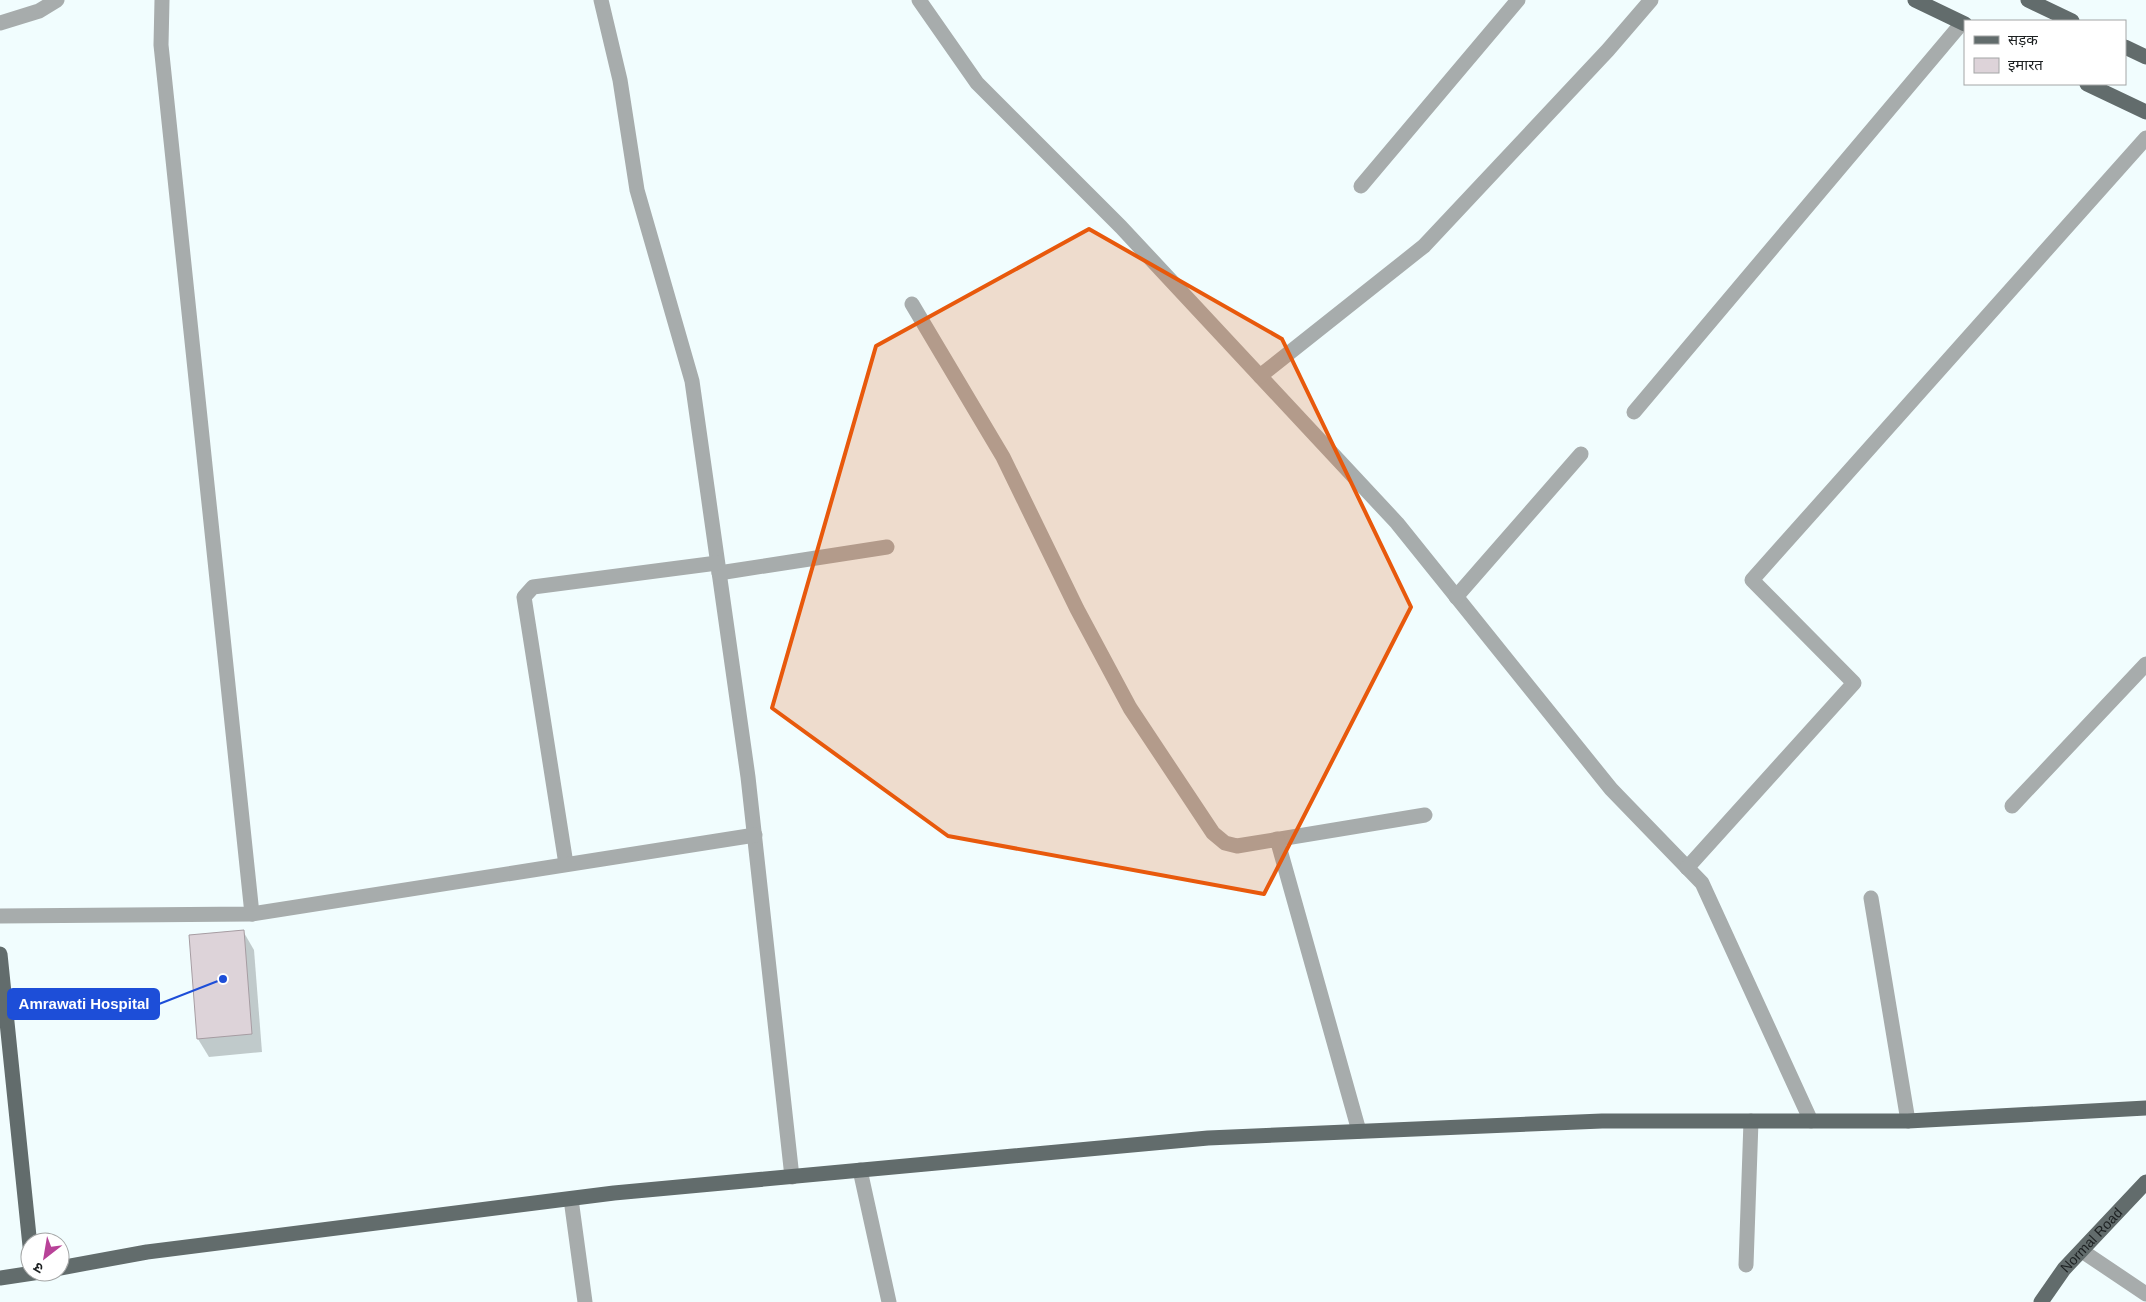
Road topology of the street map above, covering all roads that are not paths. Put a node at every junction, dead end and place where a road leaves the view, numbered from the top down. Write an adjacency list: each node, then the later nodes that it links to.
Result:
1 (57, 0): 10 (street)
2 (162, 0): 33 (street)
3 (601, 0): 23 (street)
4 (919, 0): 19 (street)
5 (1518, 0): 17 (street)
6 (1651, 0): 19 (street)
7 (1915, 0): 11 (main road)
8 (2028, 0): 9 (main road)
9 (2070, 20)
10 (0, 23)
11 (1964, 24): 20 (street)
12 (2126, 47): 13 (main road)
13 (2146, 57)
14 (2089, 85): 15 (main road)
15 (2146, 112)
16 (2146, 138): 31 (street)
17 (1361, 186)
18 (912, 304): 29 (street)
19 (1260, 376): 24 (street)
20 (1634, 412)
21 (1581, 454): 24 (street)
22 (887, 547): 23 (street)
23 (718, 568): 28 (street); 30 (street)
24 (1456, 597): 31 (street)
25 (2146, 664): 26 (street)
26 (2012, 806)
27 (1425, 815): 29 (street)
28 (754, 835): 30 (street); 42 (street)
29 (1277, 840): 40 (street)
30 (566, 864): 33 (street)
31 (1687, 868): 38 (street)
32 (1872, 898): 39 (street)
33 (252, 914): 34 (street)
34 (0, 916)
35 (0, 954): 45 (main road)
36 (2146, 1108): 39 (main road)
37 (1751, 1121): 38 (main road); 40 (main road); 47 (street)
38 (1810, 1121): 39 (main road)
39 (1908, 1121)
40 (1359, 1131): 41 (main road)
41 (860, 1170): 42 (main road); 53 (street)
42 (792, 1177): 44 (main road)
43 (2146, 1182): 46 (main road, Normal Road)
44 (571, 1199): 48 (main road); 52 (street)
45 (29, 1232)
46 (2082, 1251): 51 (street); 54 (main road, Normal Road)
47 (1746, 1265)
48 (70, 1266)
49 (20, 1275): 50 (main road)
50 (0, 1278)
51 (2146, 1294)
52 (585, 1302)
53 (889, 1302)
54 (2041, 1302)

